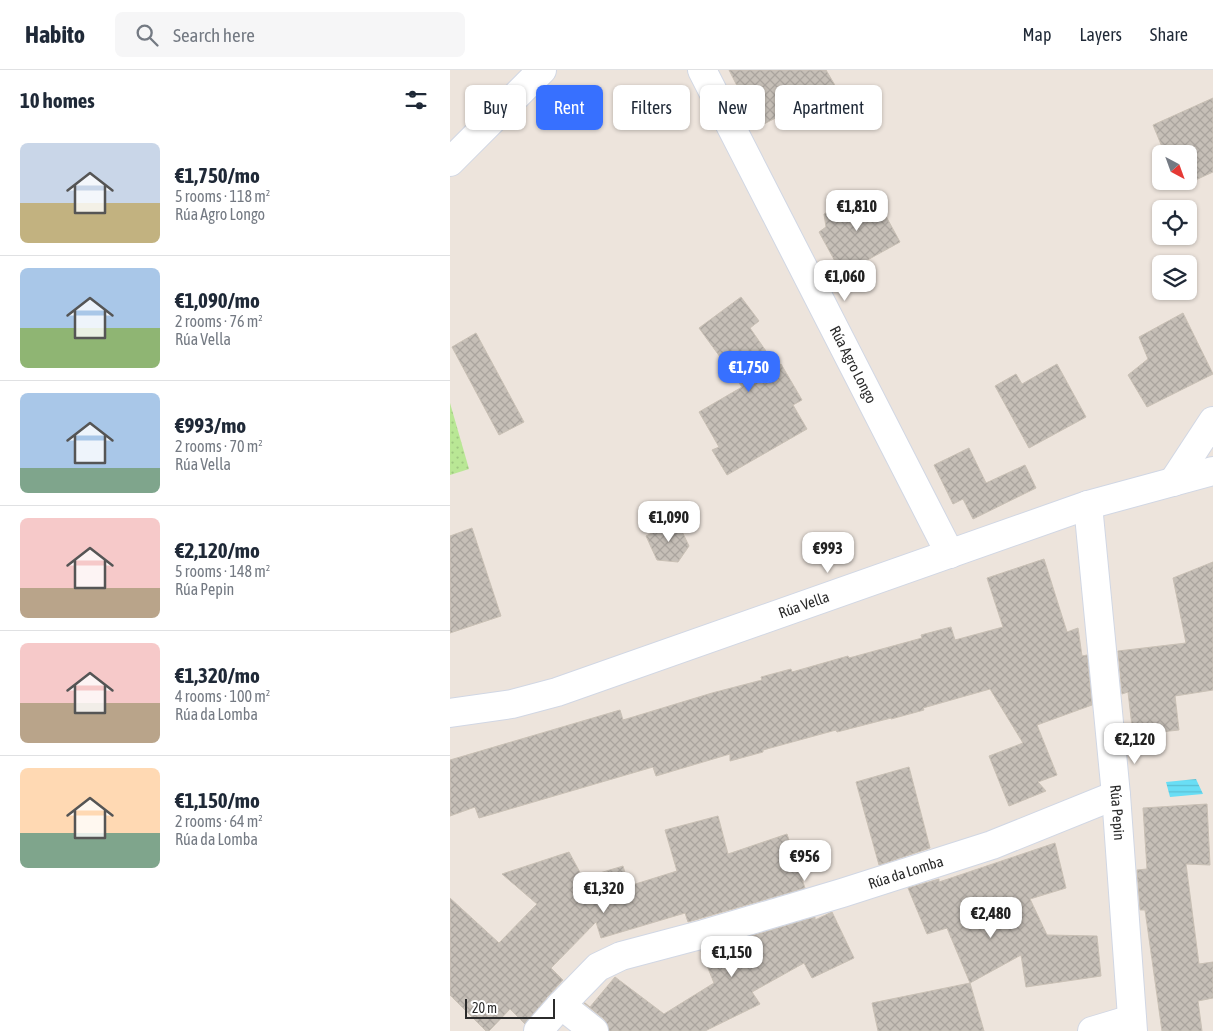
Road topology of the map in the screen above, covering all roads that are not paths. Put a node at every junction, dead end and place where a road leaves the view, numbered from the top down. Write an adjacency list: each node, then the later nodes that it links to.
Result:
1 (542, 70): 3 (street)
2 (702, 70): 8 (street, Rúa Agro Longo)
3 (450, 162)
4 (1213, 421): 6 (street)
5 (1213, 472): 6 (street, Rúa Vella)
6 (1173, 482): 7 (street, Rúa Vella)
7 (1088, 505): 8 (street, Rúa Vella); 10 (street, Rúa Pepin)
8 (950, 554): 9 (street, Rúa Vella)
9 (450, 713)
10 (1116, 796): 11 (street, Rúa da Lomba); 12 (street, Rúa Pepin)
11 (561, 1005): 13 (street, Rúa da Lomba); 14 (street)
12 (1132, 1025): 15 (street)
13 (538, 1031)
14 (594, 1031)
15 (1092, 1031)

